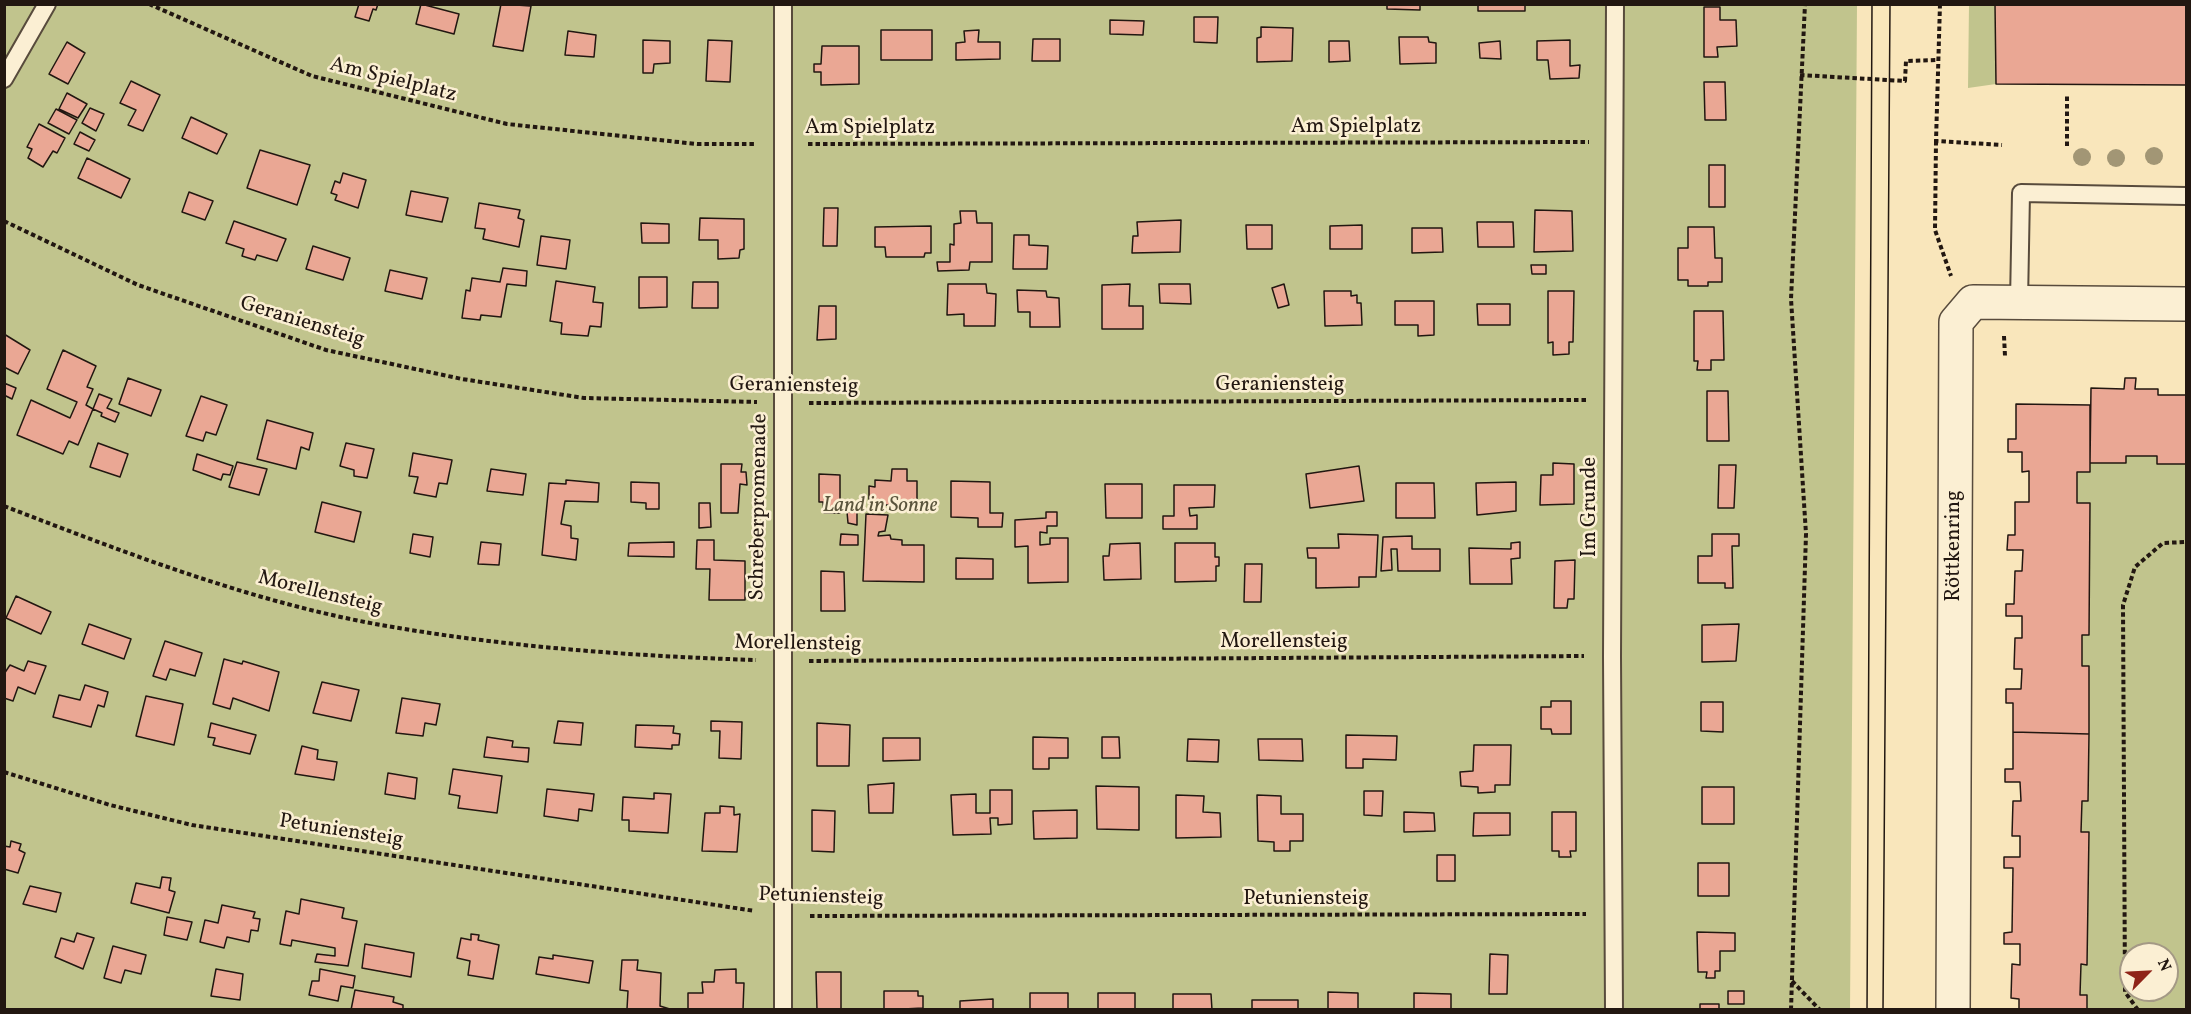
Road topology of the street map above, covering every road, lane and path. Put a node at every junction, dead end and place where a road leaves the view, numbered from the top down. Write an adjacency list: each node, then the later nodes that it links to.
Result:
1 (47, 4): 9 (lane)
2 (149, 4): 13 (path, Am Spielplatz)
3 (783, 4): 13 (lane, Schreberpromenade)
4 (1615, 4): 12 (lane, Im Grunde)
5 (1805, 4): 8 (path)
6 (1940, 4): 7 (path)
7 (1938, 60): 8 (path); 11 (path)
8 (1800, 75): 30 (path)
9 (4, 79)
10 (2067, 94): 15 (path)
11 (1936, 141): 14 (path); 20 (path)
12 (1614, 142): 13 (path, Am Spielplatz); 21 (lane, Im Grunde)
13 (785, 144): 22 (lane, Schreberpromenade)
14 (2002, 146)
15 (2067, 146)
16 (2187, 196): 18 (lane)
17 (4, 221): 22 (path, Geraniensteig)
18 (2019, 302): 19 (street); 20 (street)
19 (2187, 304)
20 (1964, 312): 35 (street, Röttkenring)
21 (1614, 399): 22 (path, Geraniensteig); 25 (lane, Im Grunde)
22 (784, 403): 26 (lane, Schreberpromenade)
23 (4, 506): 26 (path, Morellensteig)
24 (2187, 543): 36 (path)
25 (1612, 656): 26 (path, Morellensteig); 28 (lane, Im Grunde)
26 (781, 661): 29 (lane, Schreberpromenade)
27 (4, 772): 29 (path, Petuniensteig)
28 (1614, 914): 29 (path, Petuniensteig); 32 (lane, Im Grunde)
29 (785, 916): 31 (lane, Schreberpromenade)
30 (1792, 981): 33 (path); 34 (path)
31 (783, 1010)
32 (1614, 1010)
33 (1791, 1010)
34 (1820, 1010)
35 (1953, 1010)
36 (2138, 1010)

